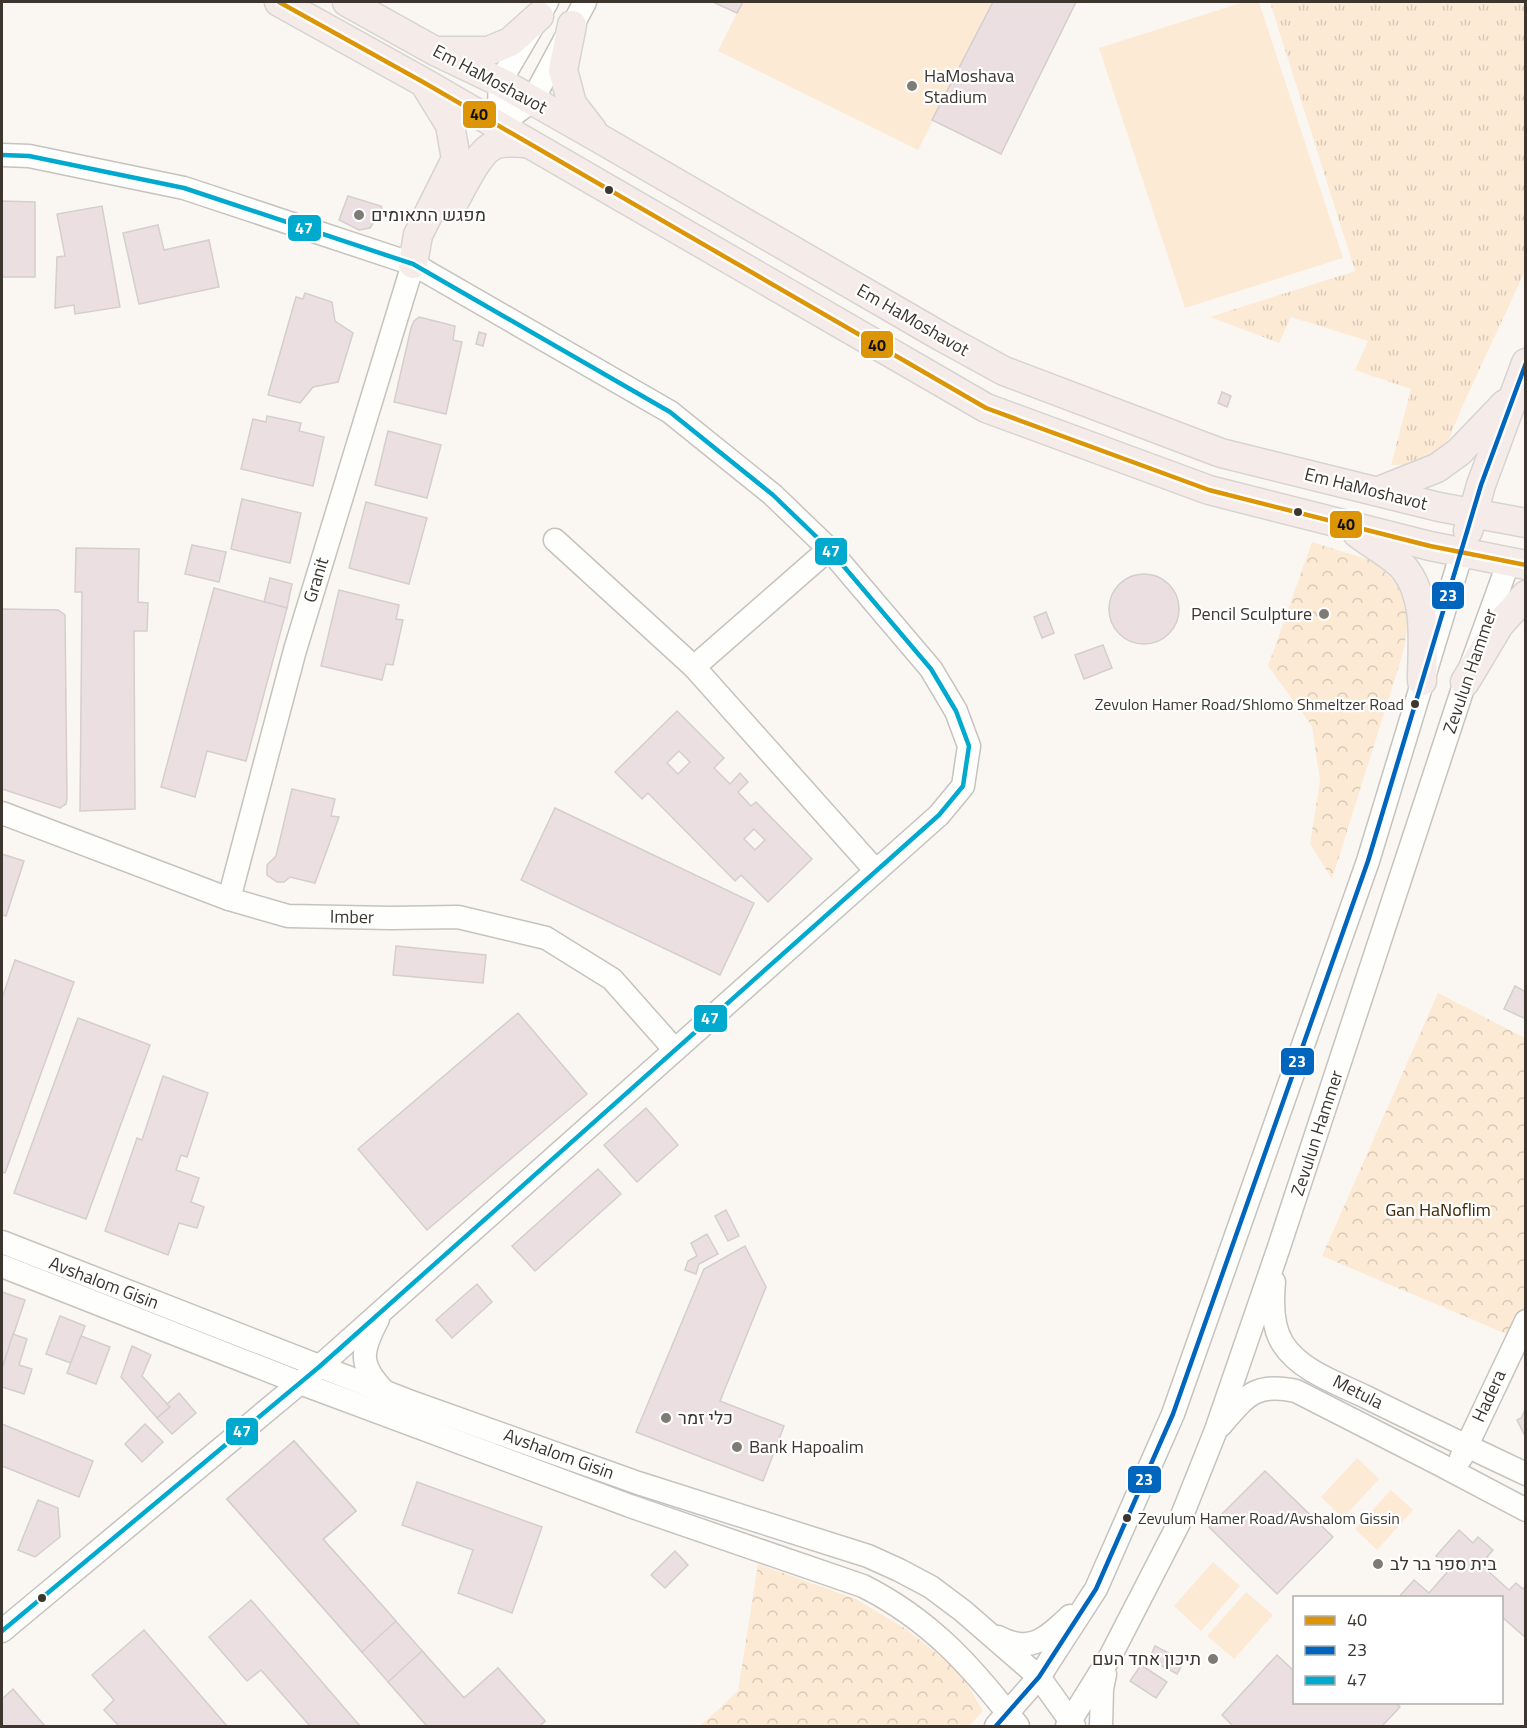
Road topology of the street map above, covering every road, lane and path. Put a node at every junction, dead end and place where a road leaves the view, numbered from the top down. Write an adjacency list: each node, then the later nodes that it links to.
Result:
1 (279, 2): 6 (main road, Em HaMoshavot)
2 (347, 2): 5 (main road, Em HaMoshavot)
3 (543, 9): 5 (main road); 7 (street)
4 (578, 13): 8 (street); 10 (main road)
5 (435, 51): 7 (main road, Em HaMoshavot)
6 (423, 82): 9 (main road, Em HaMoshavot); 13 (main road)
7 (500, 82): 8 (main road, Em HaMoshavot); 9 (street)
8 (532, 101): 9 (street); 10 (main road, Em HaMoshavot)
9 (498, 126): 11 (main road, Em HaMoshavot)
10 (597, 137): 16 (main road, Em HaMoshavot)
11 (528, 143): 13 (main road); 19 (main road, Em HaMoshavot)
12 (2, 155): 13 (street)
13 (413, 264): 21 (street); 30 (street, Granit)
14 (1526, 363): 15 (main road)
15 (1513, 396): 16 (main road); 17 (main road)
16 (1380, 491): 17 (main road, Em HaMoshavot)
17 (1473, 514): 18 (main road, Em HaMoshavot); 22 (main road)
18 (1525, 522): 23 (main road, Zevulun Hammer)
19 (1348, 527): 22 (main road, Em HaMoshavot); 26 (main road)
20 (555, 540): 25 (street)
21 (829, 549): 25 (street); 29 (street)
22 (1462, 552): 23 (main road, Em HaMoshavot); 26 (street)
23 (1517, 563): 27 (street, Zevulun Hammer)
24 (1526, 595): 27 (main road)
25 (694, 667): 29 (street)
26 (1422, 681): 47 (street)
27 (1465, 682): 33 (street, Zevulun Hammer)
28 (2, 813): 30 (street, Imber)
29 (876, 871): 31 (street)
30 (229, 899): 31 (street, Imber)
31 (675, 1050): 35 (street)
32 (2, 1242): 38 (street, Avshalom Gisin)
33 (1278, 1250): 42 (street, Zevulun Hammer); 43 (street, Metula)
34 (2, 1266): 37 (street, Avshalom Gisin)
35 (381, 1312): 38 (street); 40 (street)
36 (1526, 1321): 43 (street, Hadera)
37 (251, 1364): 39 (street, Avshalom Gisin); 41 (street)
38 (319, 1367): 39 (street); 40 (street, Avshalom Gisin)
39 (300, 1383): 41 (street); 52 (street, Avshalom Gisin)
40 (386, 1392): 49 (street, Avshalom Gisin)
41 (252, 1423): 48 (street)
42 (1216, 1430): 44 (street, Metula); 50 (street, Zevulun Hammer)
43 (1466, 1446): 44 (street, Hadera); 45 (street, Metula)
44 (1455, 1472): 46 (street, Metula)
45 (1526, 1474)
46 (1526, 1510)
47 (1096, 1589): 49 (street); 51 (street)
48 (2, 1631)
49 (991, 1634): 51 (street, Avshalom Gisin)
50 (1111, 1655): 53 (street, Zevulun Hammer); 54 (street)
51 (1039, 1677): 52 (street); 53 (street, Avshalom Gisin)
52 (1007, 1722)
53 (1070, 1725)
54 (1101, 1726)

